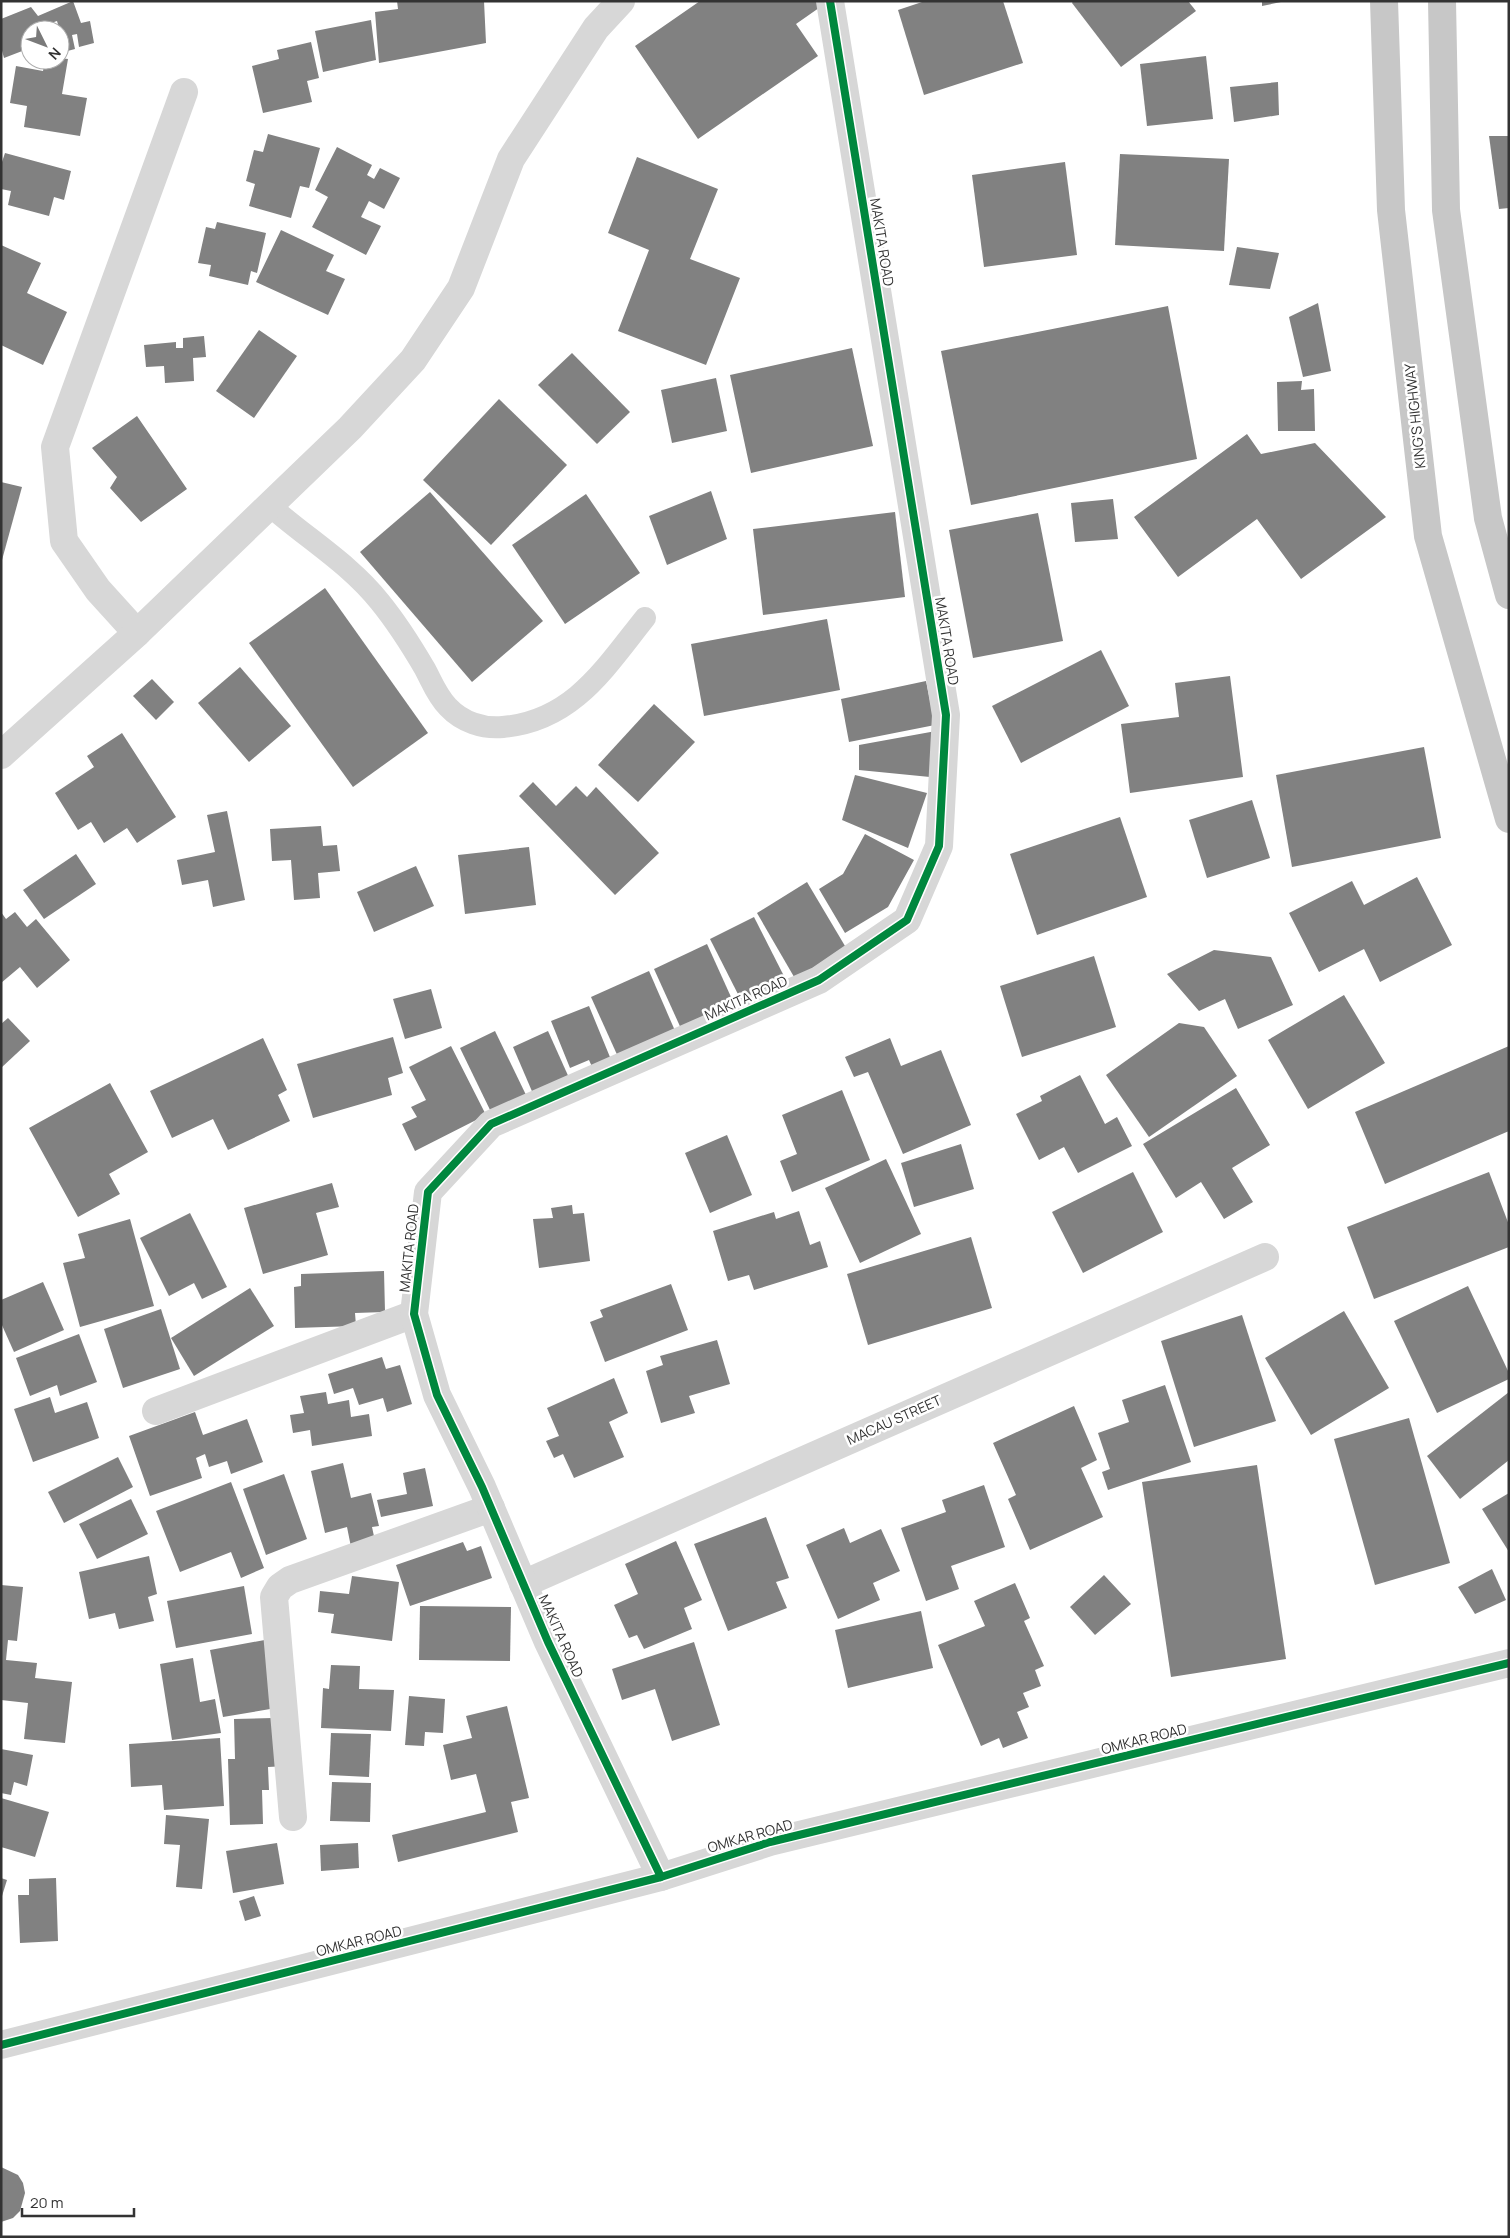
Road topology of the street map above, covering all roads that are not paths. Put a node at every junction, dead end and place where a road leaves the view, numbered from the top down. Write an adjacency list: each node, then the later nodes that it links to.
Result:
1 (621, 1): 6 (street)
2 (830, 1): 13 (street, MAKITA ROAD)
3 (1384, 1): 11 (highway, KING'S HIGHWAY)
4 (1442, 1): 7 (highway)
5 (184, 92): 9 (street)
6 (269, 505): 8 (lane); 9 (street)
7 (1509, 595)
8 (645, 618)
9 (137, 633): 10 (street)
10 (1, 755)
11 (1509, 819)
12 (1265, 1258): 16 (street, MACAU STREET)
13 (414, 1314): 14 (street); 15 (street, MAKITA ROAD)
14 (156, 1411)
15 (491, 1508): 16 (street, MAKITA ROAD); 18 (street)
16 (523, 1584): 19 (street, MAKITA ROAD)
17 (1509, 1663): 19 (street, OMKAR ROAD)
18 (293, 1817)
19 (661, 1877): 20 (street, OMKAR ROAD)
20 (1, 2045)

